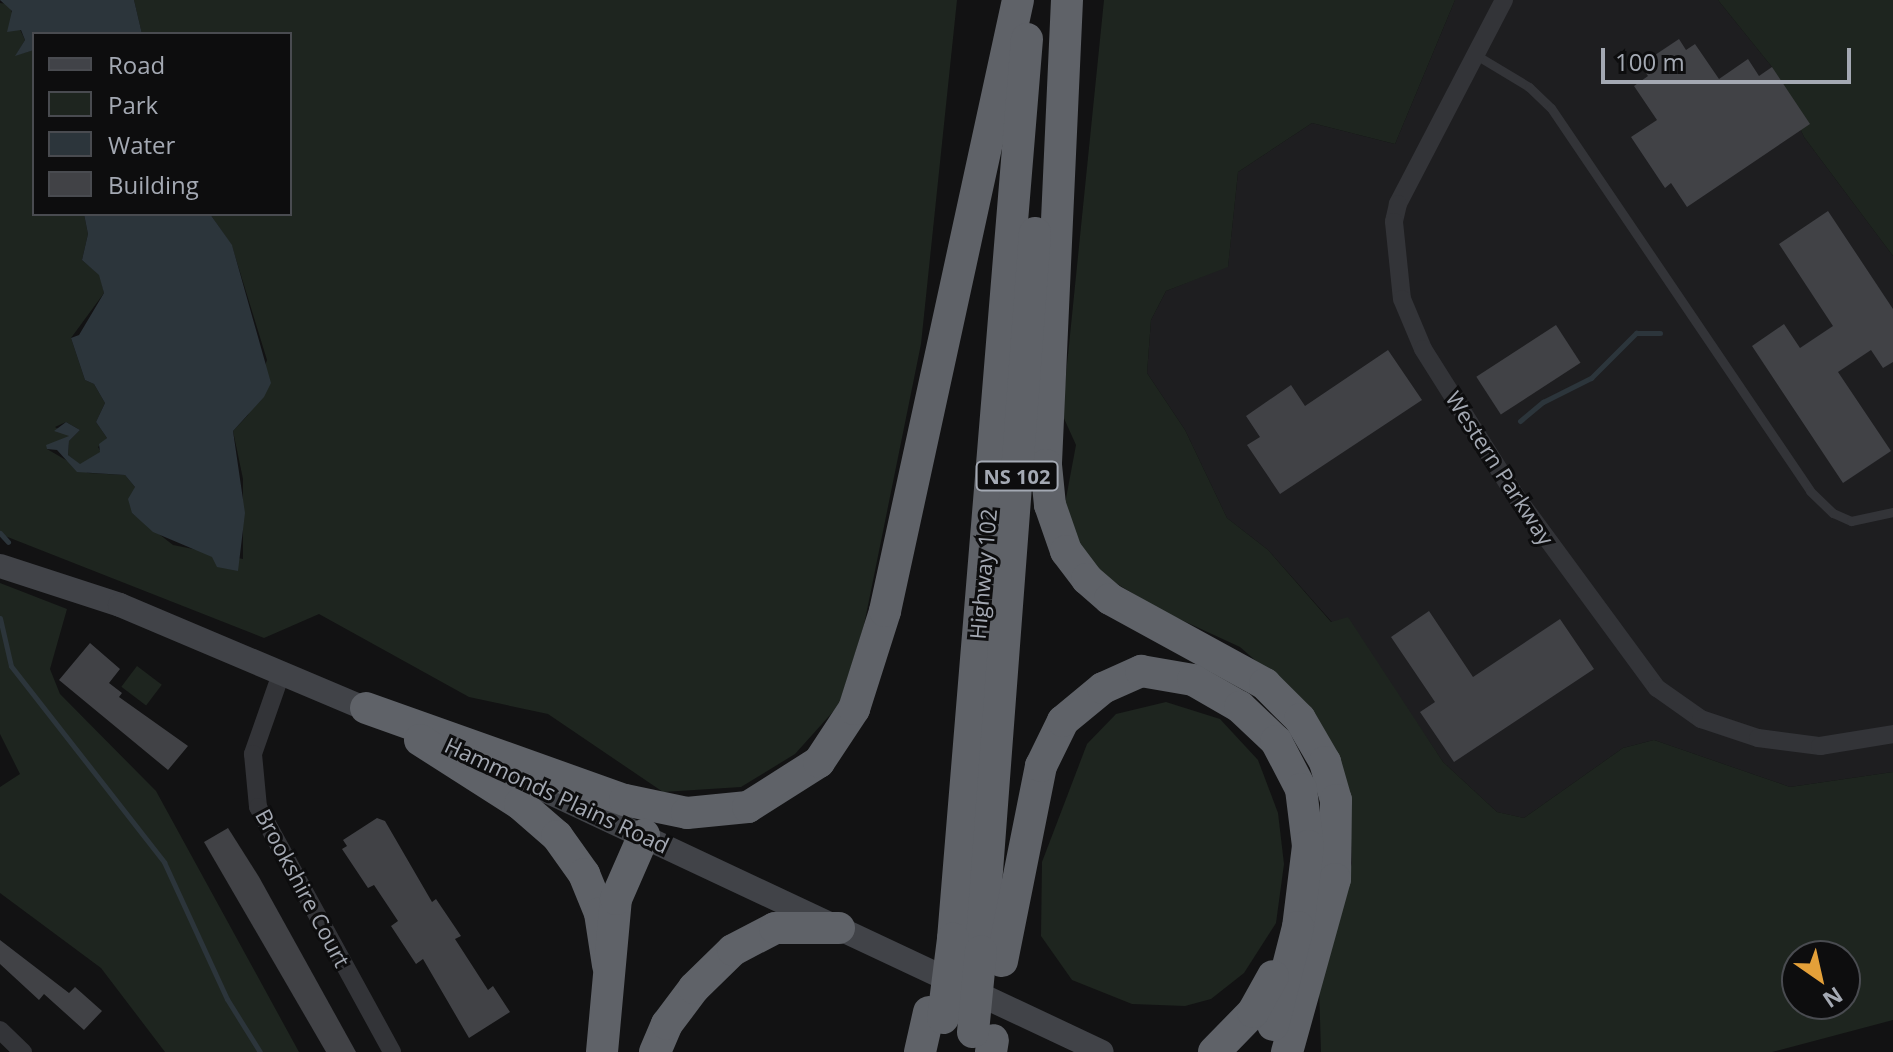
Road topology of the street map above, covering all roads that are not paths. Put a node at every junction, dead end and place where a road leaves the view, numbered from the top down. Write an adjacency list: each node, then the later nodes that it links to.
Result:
1 (1018, 0): 10 (highway)
2 (1030, 0): 15 (highway, Highway 102 / NS 102)
3 (1055, 0): 15 (highway, Highway 102 / NS 102)
4 (1067, 0): 17 (highway)
5 (1504, 0): 6 (street, Western Parkway)
6 (1476, 55): 7 (lane); 11 (street, Western Parkway)
7 (1893, 512)
8 (0, 566): 9 (main road, Hammonds Plains Road)
9 (282, 671): 10 (main road, Hammonds Plains Road); 22 (street, Brookshire Court)
10 (373, 711): 12 (main road, Hammonds Plains Road); 16 (highway)
11 (1893, 734)
12 (644, 835): 14 (main road, Hammonds Plains Road); 16 (highway)
13 (1298, 927): 15 (highway); 28 (highway); 29 (highway)
14 (839, 928): 24 (highway); 27 (main road, Hammonds Plains Road)
15 (969, 946): 18 (highway, Highway 102 / NS 102, bridge); 20 (highway, Highway 102 / NS 102, bridge)
16 (608, 965): 23 (highway)
17 (1304, 992): 30 (highway); 31 (highway)
18 (936, 1015): 25 (highway); 26 (highway, Highway 102 / NS 102)
19 (0, 1030): 21 (street)
20 (982, 1044)
21 (23, 1052)
22 (392, 1052)
23 (602, 1052)
24 (655, 1052)
25 (920, 1052)
26 (938, 1052)
27 (1102, 1052)
28 (1214, 1052)
29 (1266, 1052)
30 (1287, 1052)
31 (1307, 1052)

